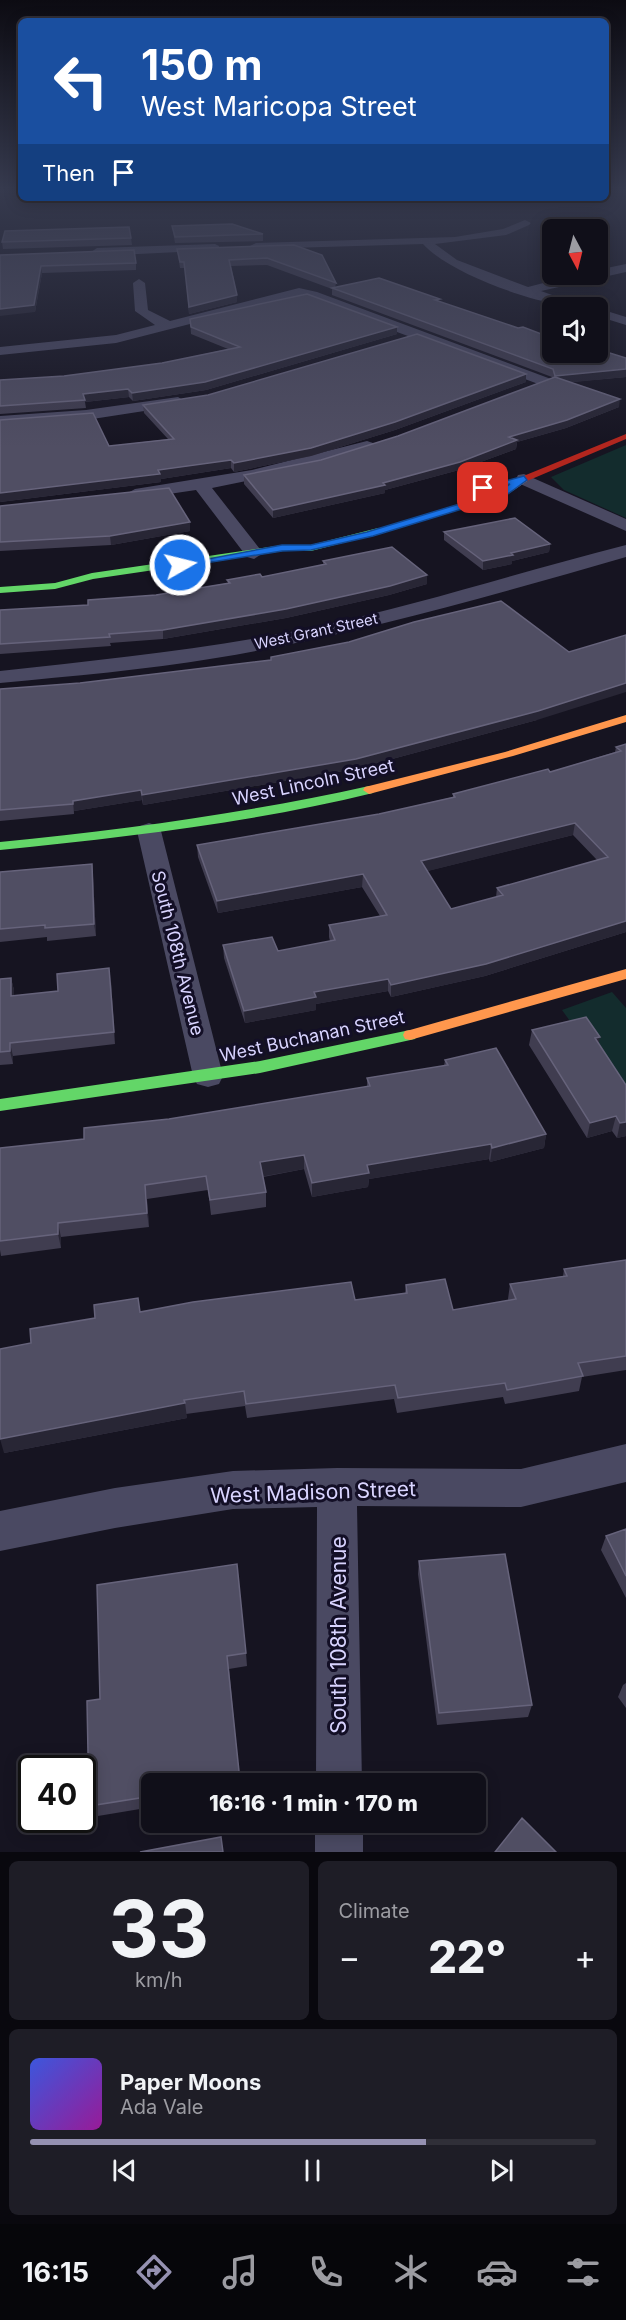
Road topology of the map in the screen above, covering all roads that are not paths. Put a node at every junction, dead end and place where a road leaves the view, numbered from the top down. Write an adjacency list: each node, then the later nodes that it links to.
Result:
1 (488, 275): 4 (street)
2 (139, 283): 8 (street)
3 (552, 285): 4 (street)
4 (528, 291): 5 (street)
5 (547, 297)
6 (608, 315): 7 (street)
7 (626, 321)
8 (170, 326): 9 (street); 11 (street)
9 (416, 335): 10 (street); 12 (street)
10 (393, 342)
11 (0, 351)
12 (521, 393)
13 (198, 398): 14 (street)
14 (0, 421)
15 (626, 436): 17 (street)
16 (380, 442): 18 (street)
17 (524, 479): 20 (street); 22 (street)
18 (201, 485): 19 (street); 22 (street)
19 (123, 496)
20 (626, 526)
21 (626, 551): 26 (street, West Grant Street)
22 (254, 553): 23 (street)
23 (92, 576): 24 (street); 25 (street)
24 (0, 577)
25 (0, 590)
26 (0, 677)
27 (626, 718): 28 (street, West Lincoln Street)
28 (149, 831): 29 (street, West Lincoln Street); 31 (street, South 108th Avenue)
29 (0, 846)
30 (626, 974): 31 (street, West Buchanan Street)
31 (208, 1076): 32 (street, West Buchanan Street)
32 (0, 1105)
33 (626, 1463): 34 (street, West Madison Street)
34 (337, 1488): 35 (street, West Madison Street); 36 (street, South 108th Avenue)
35 (0, 1531)
36 (339, 1773)
37 (339, 1833): 38 (street)
38 (339, 1852)

